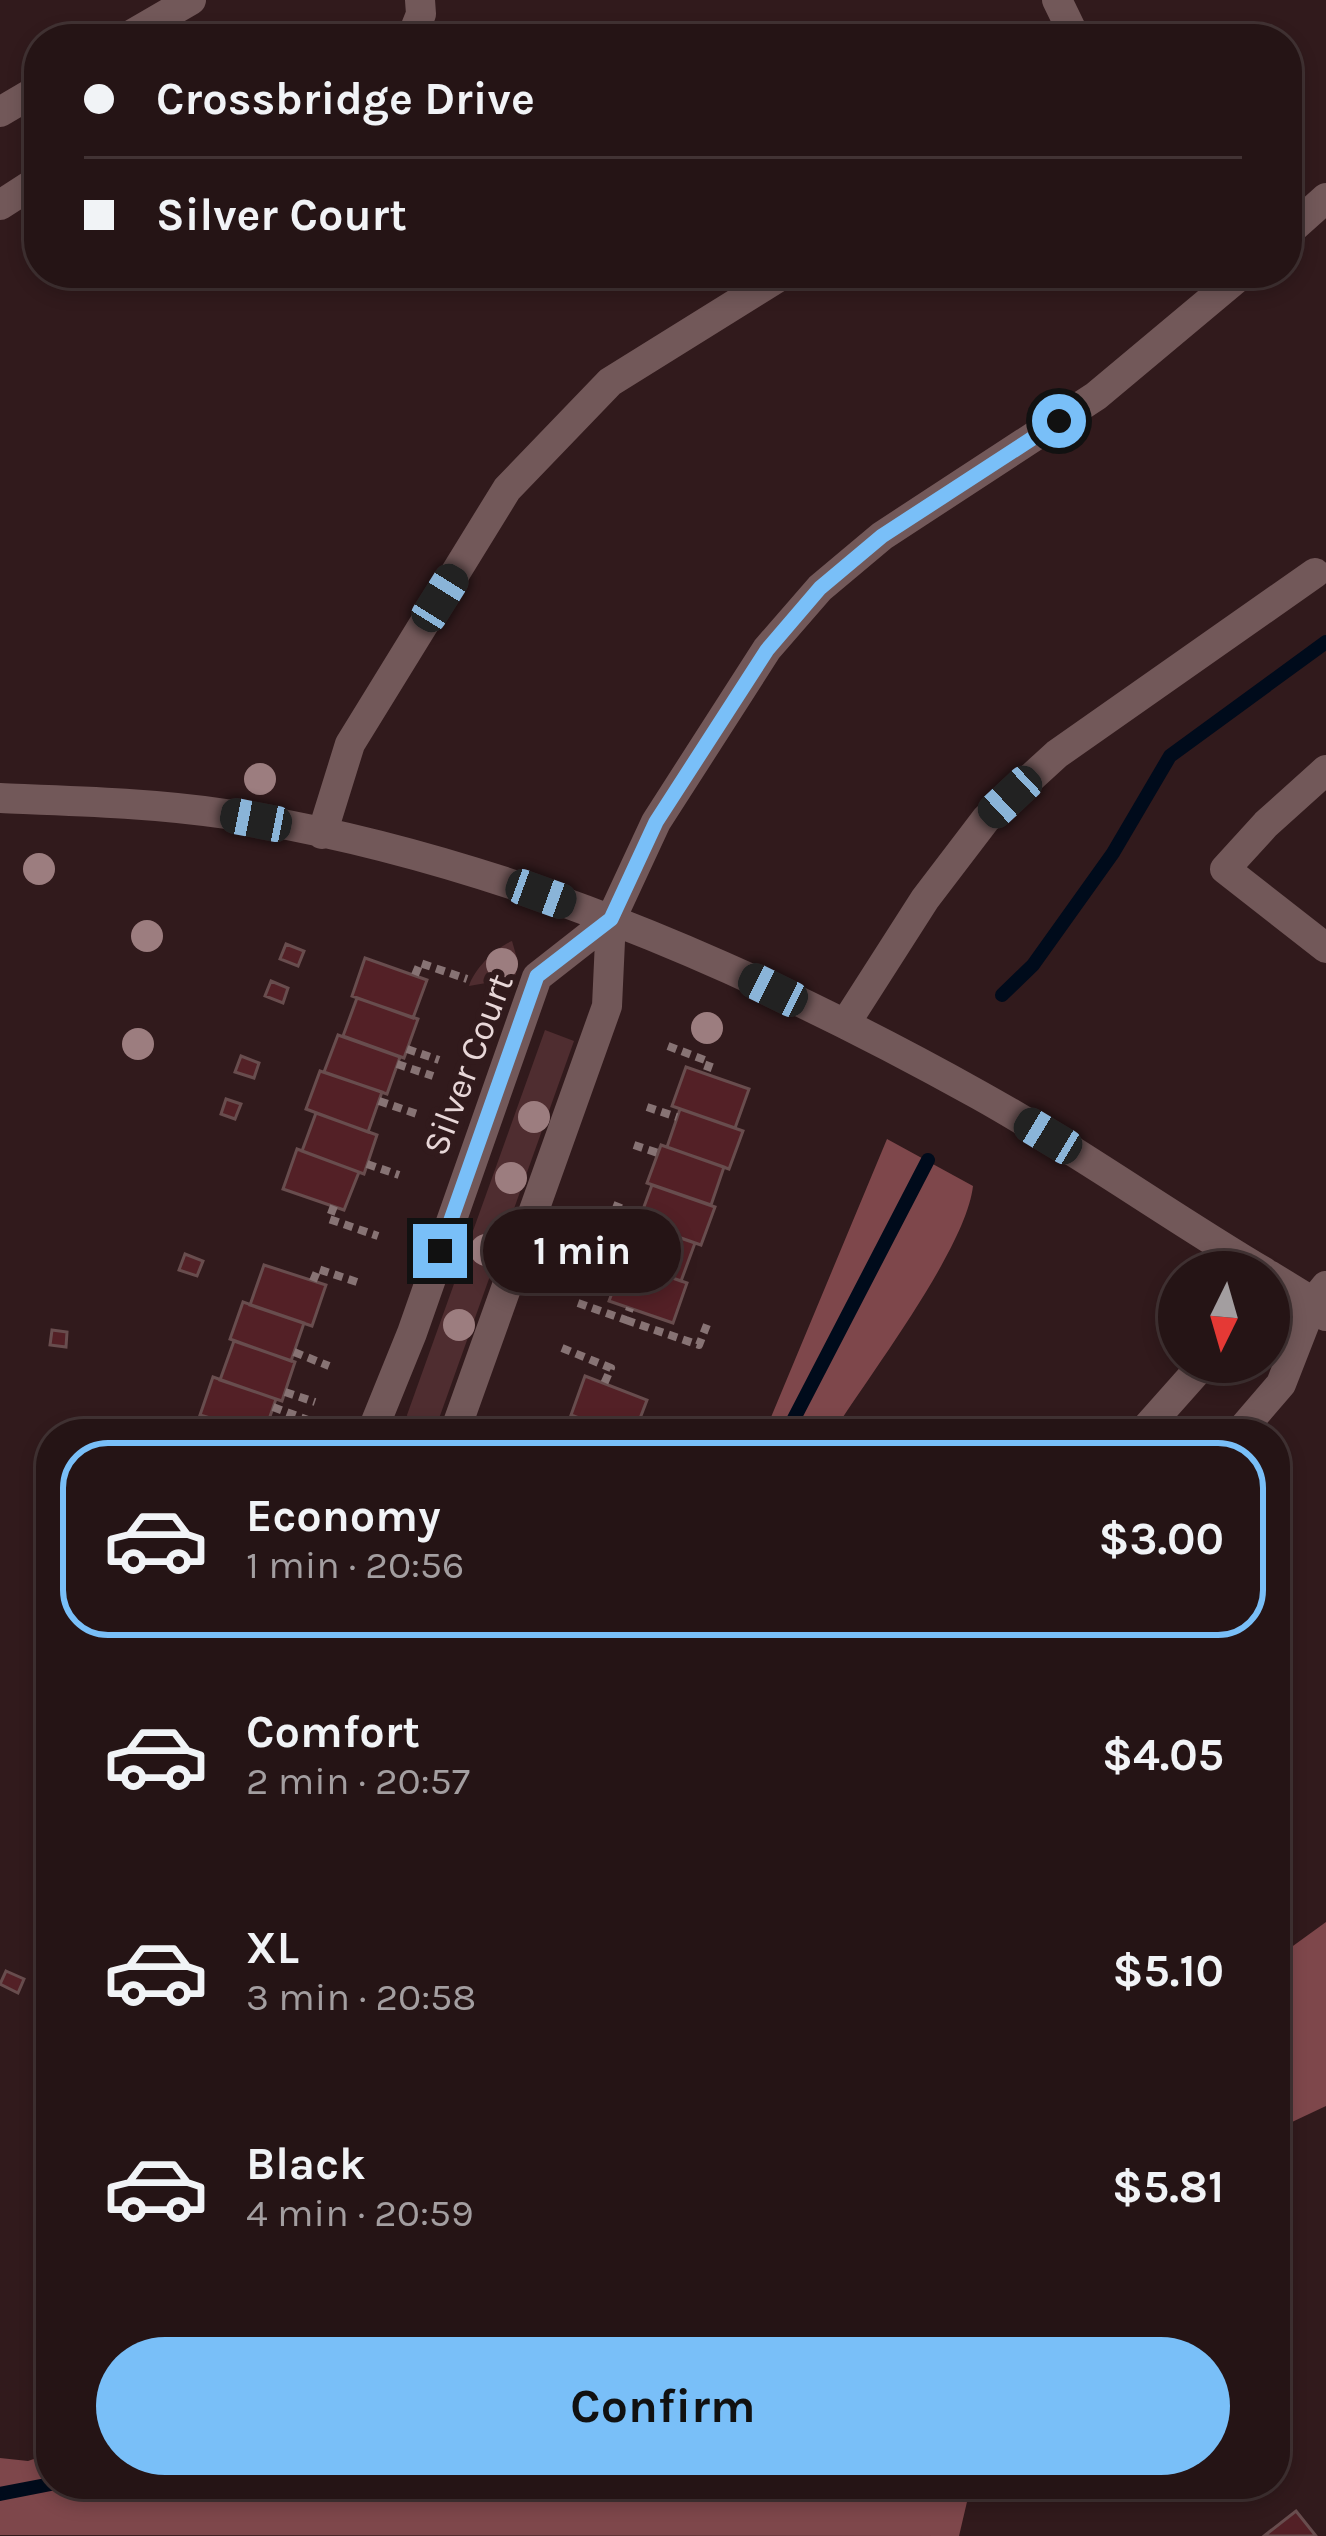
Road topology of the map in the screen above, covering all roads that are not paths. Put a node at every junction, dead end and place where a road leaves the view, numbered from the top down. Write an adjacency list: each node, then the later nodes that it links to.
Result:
1 (190, 0): 2 (street)
2 (149, 24)
3 (1326, 198): 4 (street)
4 (1302, 220)
5 (760, 288): 10 (street)
6 (1216, 288): 11 (street)
7 (1315, 572): 13 (street)
8 (1326, 770): 12 (street)
9 (0, 798): 10 (street)
10 (322, 834): 11 (street)
11 (611, 919): 13 (street); 19 (street, Silver Court); 20 (street)
12 (1326, 948)
13 (845, 1024): 14 (street)
14 (1229, 1251)
15 (1290, 1286): 16 (street)
16 (1322, 1301): 17 (street); 22 (street)
17 (1290, 1312)
18 (1186, 1383): 21 (street)
19 (377, 1419)
20 (459, 1419)
21 (1154, 1419)
22 (1251, 1419)

